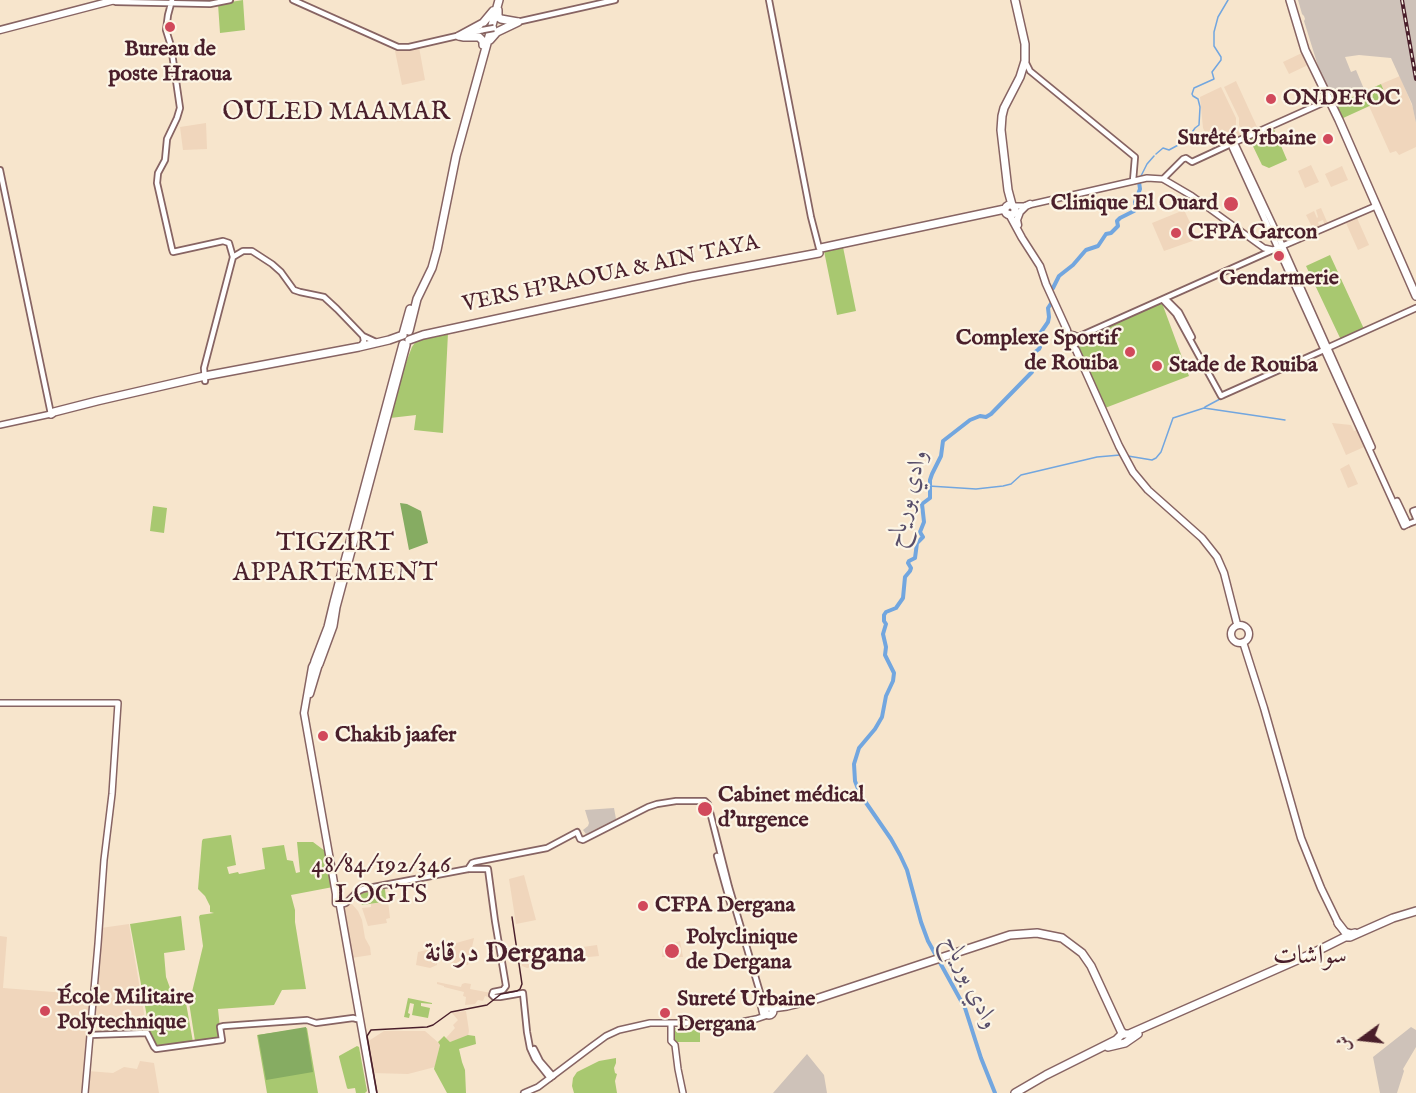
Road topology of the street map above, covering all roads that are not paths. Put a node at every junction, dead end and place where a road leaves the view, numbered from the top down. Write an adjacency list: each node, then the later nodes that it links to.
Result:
1 (230, 0): 9 (street)
2 (293, 0): 13 (street)
3 (498, 0): 10 (highway); 11 (highway); 14 (highway)
4 (615, 0): 11 (street)
5 (769, 0): 26 (street)
6 (1014, 0): 15 (highway); 23 (highway)
7 (1292, 0): 16 (highway)
8 (114, 1): 9 (street); 12 (main road)
9 (171, 1): 27 (street)
10 (493, 11): 13 (highway); 14 (highway)
11 (518, 22): 13 (street, bridge); 14 (highway)
12 (0, 30)
13 (459, 36): 14 (highway)
14 (485, 45): 34 (highway)
15 (1024, 61): 20 (street); 23 (highway)
16 (1329, 100): 17 (main road); 22 (highway)
17 (1233, 143): 19 (street); 25 (main road)
18 (0, 170): 46 (street)
19 (1163, 179): 20 (main road); 25 (main road)
20 (1133, 182): 21 (main road)
21 (1025, 205): 23 (main road); 23 (highway); 24 (main road)
22 (1376, 206): 25 (main road); 29 (highway)
23 (1008, 209): 24 (main road); 26 (highway); 28 (main road)
24 (1018, 225): 28 (main road)
25 (1278, 248): 30 (street); 39 (main road)
26 (820, 250): 32 (highway)
27 (233, 257): 33 (street); 41 (street)
28 (1047, 285): 35 (main road)
29 (1416, 296)
30 (1164, 299): 35 (street); 39 (street)
31 (1416, 308): 39 (main road)
32 (425, 334): 34 (highway); 34 (highway); 40 (highway)
33 (363, 336): 37 (street); 38 (street)
34 (407, 336): 36 (highway); 36 (highway); 40 (highway); 45 (highway)
35 (1073, 339): 51 (main road)
36 (390, 341): 37 (highway); 40 (highway); 43 (highway)
37 (378, 343): 38 (highway)
38 (359, 347): 42 (highway)
39 (1326, 349): 50 (main road)
40 (402, 354): 45 (highway)
41 (205, 366): 42 (street); 43 (street); 44 (street)
42 (218, 374): 43 (highway)
43 (207, 378): 44 (highway); 46 (highway)
44 (196, 379): 46 (highway)
45 (395, 382): 53 (highway)
46 (51, 414): 47 (main road)
47 (0, 425)
48 (1416, 510): 49 (street)
49 (1416, 519): 50 (street)
50 (1408, 525)
51 (1237, 624): 52 (main road); 52 (main road)
52 (1243, 642): 59 (main road)
53 (317, 662): 57 (main road)
54 (0, 703): 67 (main road)
55 (468, 869): 56 (street); 57 (street); 70 (street)
56 (725, 880): 63 (street); 64 (street)
57 (339, 904): 65 (main road); 71 (main road)
58 (1416, 912): 60 (highway); 61 (highway)
59 (1337, 923): 60 (highway); 61 (main road); 62 (highway)
60 (1361, 932): 61 (highway)
61 (1345, 939): 62 (highway); 68 (highway)
62 (1334, 943): 68 (highway)
63 (759, 998): 64 (main road)
64 (767, 1012): 66 (main road); 68 (highway)
65 (356, 1017): 67 (street); 71 (main road)
66 (671, 1023): 70 (main road); 76 (main road)
67 (90, 1035): 73 (main road)
68 (1125, 1035): 69 (highway); 69 (highway); 72 (highway)
69 (1108, 1047): 72 (highway)
70 (552, 1077): 75 (main road)
71 (370, 1081): 74 (main road)
72 (1023, 1091): 77 (highway)
73 (85, 1093)
74 (372, 1093)
75 (524, 1093)
76 (683, 1093)
77 (1015, 1093)

